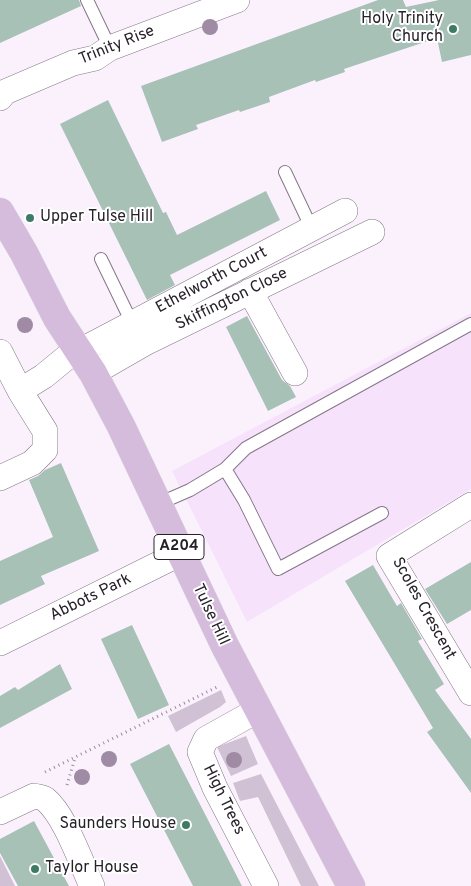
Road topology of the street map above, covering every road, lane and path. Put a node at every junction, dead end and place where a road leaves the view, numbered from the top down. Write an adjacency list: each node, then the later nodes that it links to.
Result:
1 (86, 0): 3 (lane)
2 (237, 0): 3 (street, Trinity Rise)
3 (110, 48): 4 (street, Trinity Rise)
4 (0, 98)
5 (285, 172): 8 (lane)
6 (0, 212): 15 (main road, Tulse Hill / A204)
7 (345, 212): 8 (street, Ethelworth Court)
8 (312, 229): 12 (street, Ethelworth Court)
9 (372, 232): 11 (street, Skiffington Close)
10 (101, 258): 12 (lane)
11 (250, 291): 15 (street, Skiffington Close); 16 (street)
12 (132, 323): 15 (street, Ethelworth Court)
13 (471, 324): 18 (lane)
14 (0, 352): 17 (street)
15 (84, 357): 17 (street); 20 (main road, Tulse Hill / A204)
16 (295, 372)
17 (20, 391): 19 (street)
18 (225, 470): 20 (lane); 22 (lane)
19 (0, 478)
20 (158, 504): 23 (main road, Tulse Hill / A204)
21 (471, 505): 26 (street, Scoles Crescent)
22 (382, 513)
23 (181, 554): 24 (street, Abbots Park); 27 (main road, Tulse Hill / A204)
24 (0, 643)
25 (219, 686): 28 (path)
26 (471, 693)
27 (258, 710): 31 (street, High Trees); 32 (main road, Tulse Hill / A204)
28 (40, 774)
29 (0, 812): 30 (street)
30 (92, 886)
31 (266, 886)
32 (351, 886)

